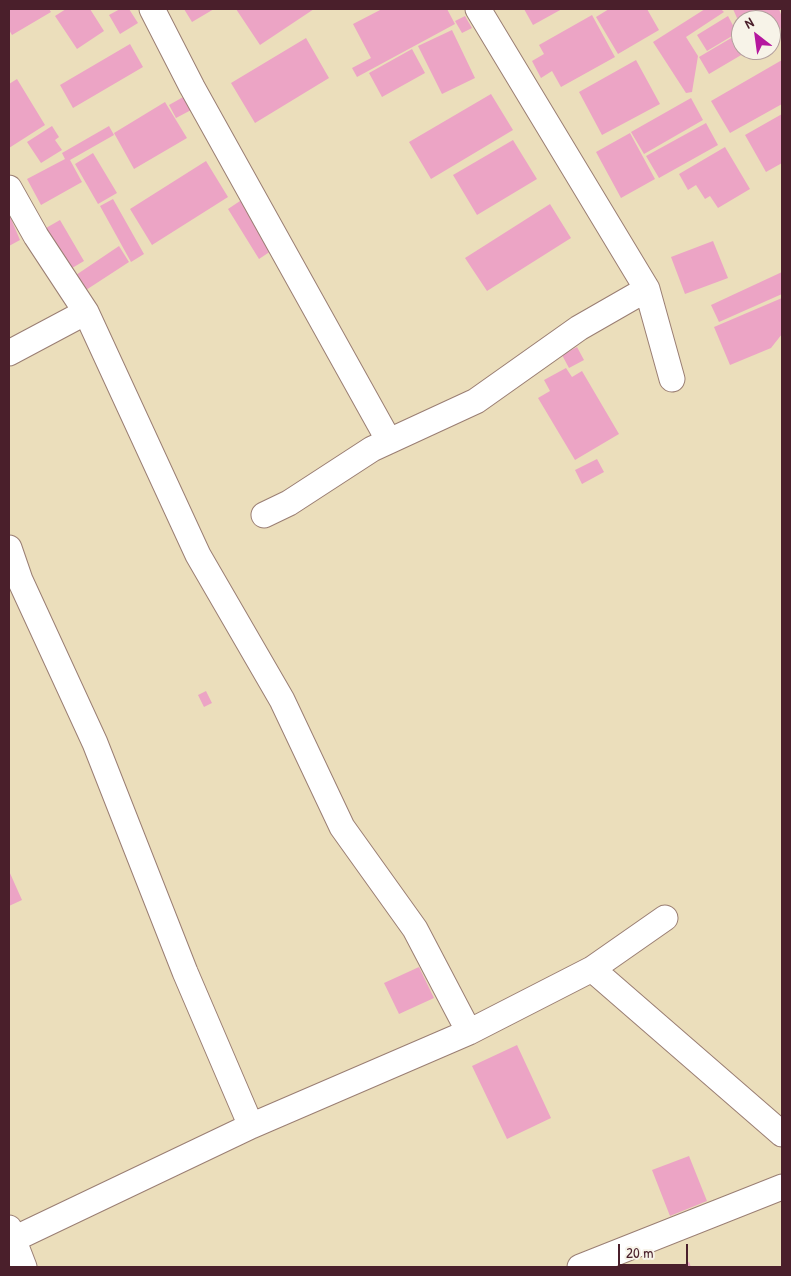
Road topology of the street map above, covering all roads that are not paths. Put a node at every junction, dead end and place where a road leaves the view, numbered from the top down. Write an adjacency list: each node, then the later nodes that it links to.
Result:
1 (152, 9): 8 (street)
2 (478, 9): 4 (street)
3 (9, 188): 5 (street)
4 (646, 289): 7 (street); 8 (street)
5 (86, 312): 6 (street); 13 (street)
6 (9, 353)
7 (672, 379)
8 (389, 441): 9 (street)
9 (264, 516)
10 (9, 548): 14 (street)
11 (665, 918): 12 (street)
12 (592, 969): 13 (street); 15 (street)
13 (469, 1032): 14 (street)
14 (250, 1126): 17 (street)
15 (782, 1134)
16 (782, 1187): 19 (street)
17 (11, 1234): 18 (street)
18 (24, 1267)
19 (580, 1267)

